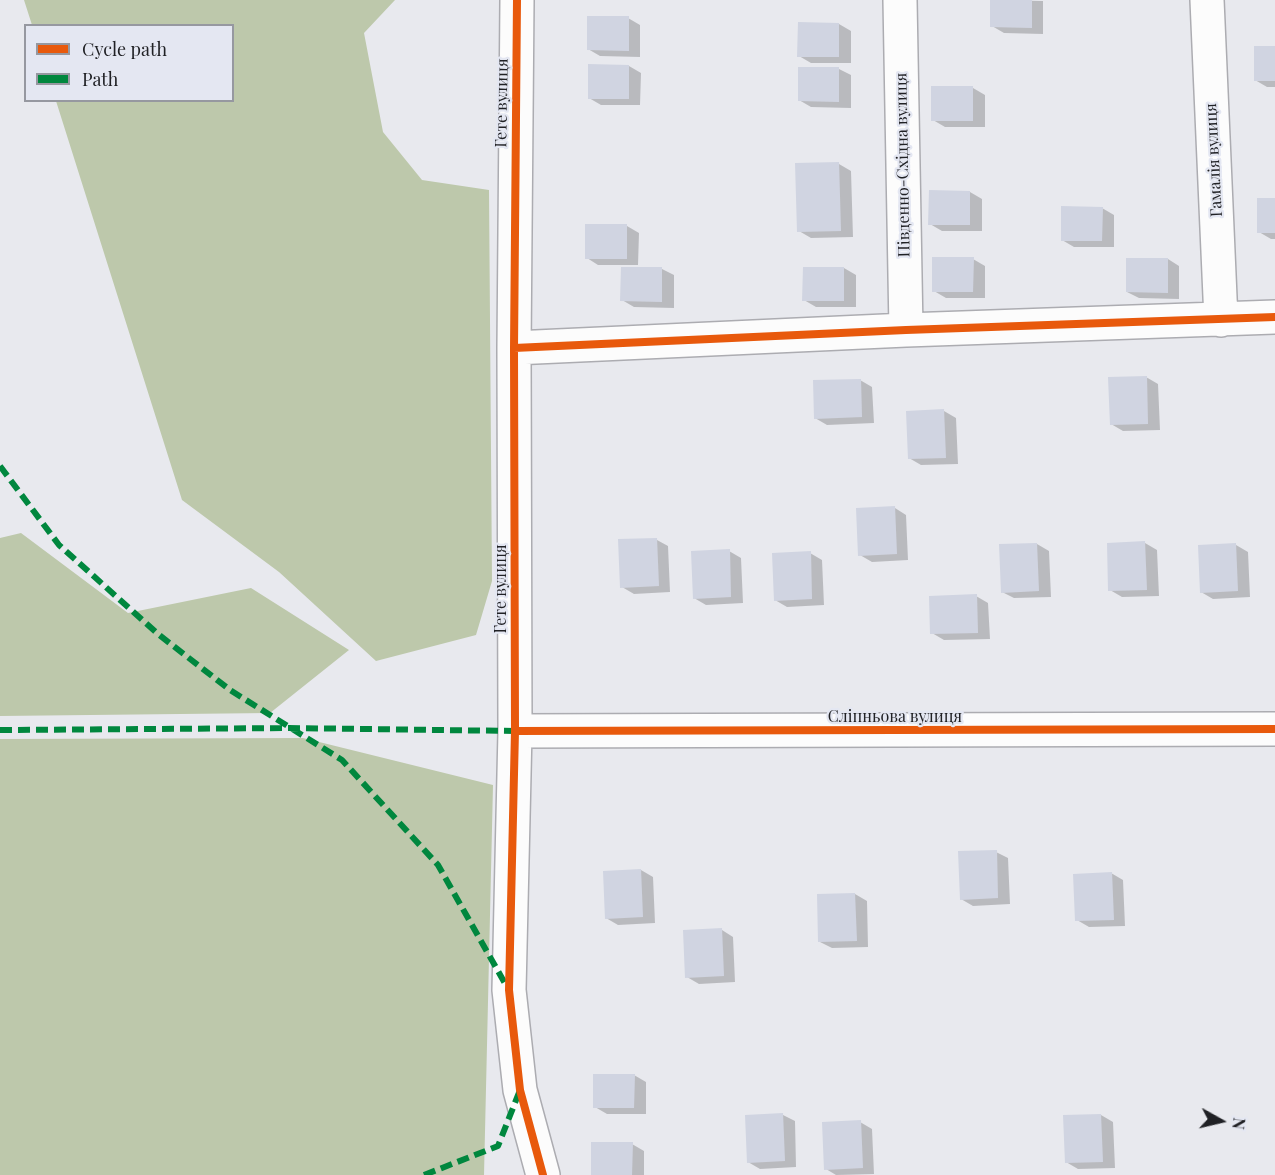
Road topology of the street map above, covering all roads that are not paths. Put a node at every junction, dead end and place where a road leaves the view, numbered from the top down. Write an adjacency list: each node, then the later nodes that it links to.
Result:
1 (517, 0): 7 (street, Гете вулиця)
2 (900, 0): 6 (street, Південно-Східна вулиця)
3 (1207, 0): 5 (street, Гамалія вулиця)
4 (1275, 318): 5 (street)
5 (1221, 320): 6 (street)
6 (906, 330): 7 (street)
7 (514, 348): 9 (street, Гете вулиця)
8 (1275, 729): 9 (street, Сліпньова вулиця)
9 (516, 731): 10 (street, Гете вулиця)
10 (543, 1175)

